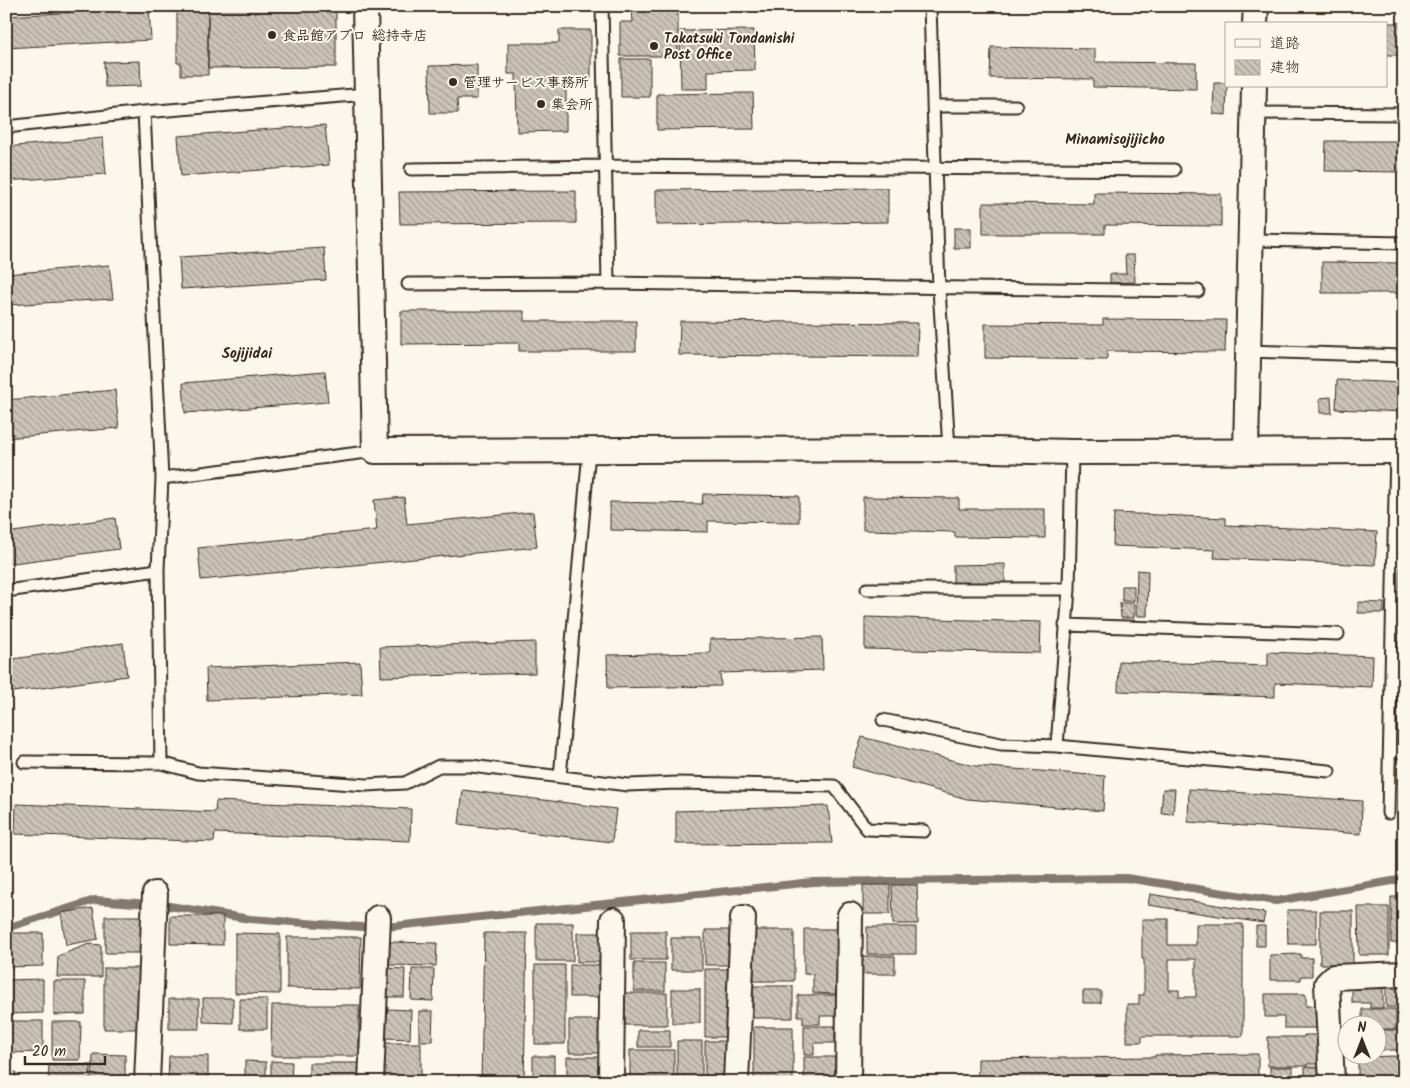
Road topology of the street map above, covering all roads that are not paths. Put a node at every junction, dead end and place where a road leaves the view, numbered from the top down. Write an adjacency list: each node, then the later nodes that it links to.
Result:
1 (365, 6): 7 (street)
2 (602, 6): 14 (lane)
3 (930, 6): 8 (lane)
4 (1256, 6): 5 (street)
5 (1255, 22)
6 (1254, 88): 11 (street)
7 (367, 94): 10 (lane); 29 (street)
8 (932, 106): 9 (lane); 16 (lane)
9 (1016, 106)
10 (144, 112): 13 (lane); 32 (lane)
11 (1254, 113): 12 (lane); 18 (street)
12 (1404, 114)
13 (6, 127)
14 (606, 166): 15 (lane); 16 (lane); 20 (lane)
15 (411, 169)
16 (934, 170): 17 (lane); 22 (lane)
17 (1174, 170)
18 (1251, 240): 19 (lane); 24 (street)
19 (1404, 243)
20 (608, 283): 21 (lane); 22 (lane)
21 (408, 284)
22 (939, 289): 23 (lane); 26 (lane)
23 (1198, 291)
24 (1248, 351): 25 (lane); 27 (street)
25 (1404, 356)
26 (949, 449): 30 (street); 31 (street)
27 (1246, 450): 28 (street); 31 (street)
28 (1400, 450): 33 (lane)
29 (375, 451): 30 (street); 32 (lane)
30 (589, 451): 49 (lane)
31 (1072, 452): 36 (lane)
32 (162, 478): 34 (lane)
33 (1399, 533): 40 (lane)
34 (158, 570): 37 (lane); 47 (lane)
35 (867, 589): 36 (lane)
36 (1069, 589): 38 (lane)
37 (6, 591)
38 (1065, 626): 39 (lane); 43 (lane)
39 (1338, 634)
40 (1392, 649): 41 (lane); 44 (lane)
41 (1404, 649)
42 (883, 720): 43 (lane)
43 (1057, 746): 48 (lane)
44 (1390, 751): 45 (lane); 50 (lane)
45 (1404, 752)
46 (24, 762): 47 (lane)
47 (162, 763): 49 (lane)
48 (1330, 771)
49 (560, 778): 51 (lane)
50 (1388, 813)
51 (924, 831)
52 (155, 894): 58 (street)
53 (850, 915): 62 (street)
54 (378, 918): 59 (street)
55 (744, 918): 61 (street)
56 (613, 920): 60 (street)
57 (1404, 974): 63 (street)
58 (147, 1082)
59 (371, 1082)
60 (611, 1082)
61 (736, 1082)
62 (848, 1082)
63 (1332, 1082)

